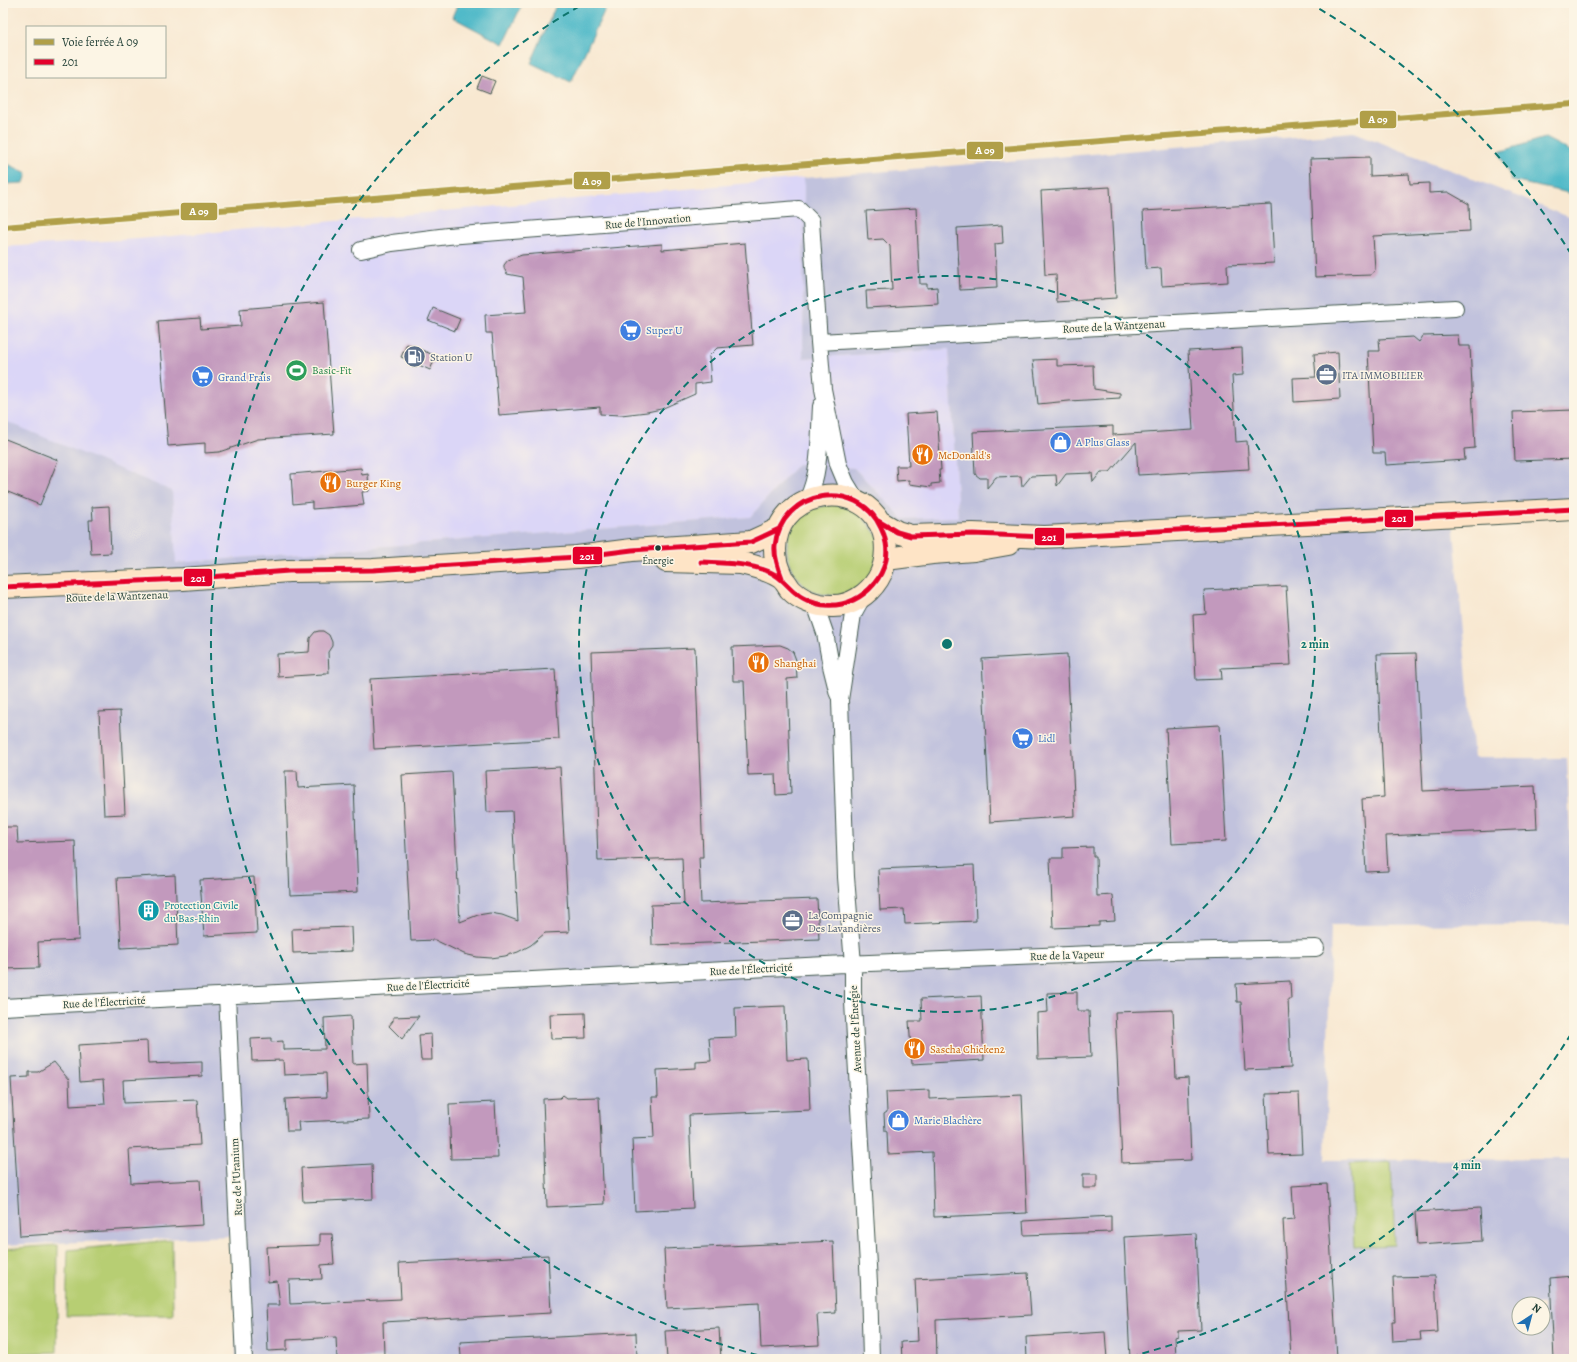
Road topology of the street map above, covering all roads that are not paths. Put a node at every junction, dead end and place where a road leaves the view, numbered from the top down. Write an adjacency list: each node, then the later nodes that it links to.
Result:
1 (361, 250): 3 (street, Rue de l'Innovation)
2 (1455, 308): 3 (street, Route de la Wantzenau)
3 (819, 342): 4 (street)
4 (823, 389): 5 (street); 6 (street)
5 (806, 500): 6 (main road); 9 (main road)
6 (857, 501): 8 (main road)
7 (1574, 509): 10 (main road)
8 (878, 521): 10 (main road); 12 (main road)
9 (779, 529): 11 (main road, Route de la Wantzenau); 14 (main road)
10 (1044, 537): 12 (main road)
11 (578, 557): 13 (main road, Route de la Wantzenau); 14 (main road, Route de la Wantzenau)
12 (886, 559): 16 (main road)
13 (373, 570): 15 (main road, Route de la Wantzenau); 17 (main road, Route de la Wantzenau)
14 (782, 578): 18 (main road)
15 (3, 587)
16 (863, 596): 18 (main road); 19 (street, Avenue de l'Énergie)
17 (3, 599)
18 (816, 604): 19 (street, Avenue de l'Énergie)
19 (840, 700): 21 (street, Avenue de l'Énergie)
20 (1316, 948): 21 (street, Rue de la Vapeur)
21 (853, 964): 22 (street, Rue de l'Électricité); 25 (street, Avenue de l'Énergie)
22 (227, 995): 23 (street, Rue de l'Électricité); 24 (street, Rue de l'Uranium)
23 (3, 1007)
24 (244, 1359)
25 (871, 1359)

